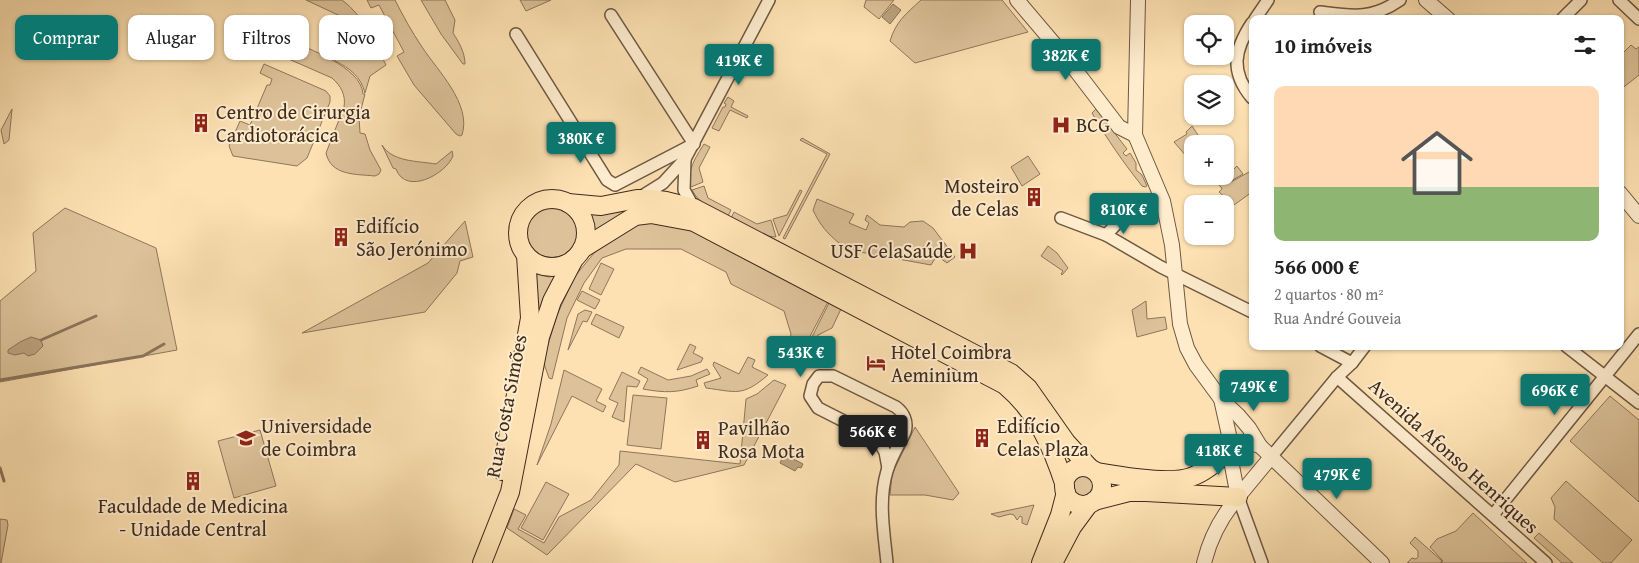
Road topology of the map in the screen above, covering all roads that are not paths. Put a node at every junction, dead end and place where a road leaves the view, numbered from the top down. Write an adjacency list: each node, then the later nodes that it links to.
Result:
1 (769, 0): 21 (street)
2 (1016, 0): 20 (street)
3 (1138, 0): 20 (street)
4 (1268, 0): 11 (street)
5 (1400, 0): 13 (street)
6 (1426, 0): 14 (street)
7 (1581, 0): 15 (street)
8 (1619, 0): 16 (street)
9 (1320, 12): 12 (street)
10 (611, 15): 21 (street)
11 (1258, 15)
12 (1344, 15)
13 (1364, 15)
14 (1443, 15)
15 (1566, 15)
16 (1639, 19)
17 (1249, 29): 19 (street)
18 (516, 34): 21 (street)
19 (1249, 93)
20 (1135, 135): 33 (street)
21 (694, 144): 22 (street)
22 (685, 159): 24 (street); 26 (street)
23 (1624, 198): 28 (street)
24 (636, 199): 25 (main road); 26 (main road)
25 (568, 203): 31 (main road); 32 (main road)
26 (694, 208): 50 (main road)
27 (1124, 216): 30 (street)
28 (1639, 216)
29 (1061, 218): 30 (street)
30 (1100, 232): 33 (street)
31 (578, 254): 32 (main road); 51 (main road); 56 (main road, Rua Costa Simões)
32 (526, 255): 55 (main road, Rua Costa Simões)
33 (1175, 273): 34 (street); 42 (street)
34 (1249, 310)
35 (1639, 334): 40 (street)
36 (1328, 350): 39 (street)
37 (1362, 350): 39 (street)
38 (1571, 350): 40 (street)
39 (1352, 363): 41 (street)
40 (1604, 376): 43 (street); 54 (street)
41 (1337, 377): 48 (street); 54 (street, Avenida Afonso Henriques)
42 (1221, 399): 46 (street); 47 (street)
43 (1639, 403)
44 (904, 432): 45 (street); 45 (street); 49 (street)
45 (877, 438): 49 (street)
46 (1260, 446): 47 (street); 48 (street)
47 (1229, 450): 50 (main road); 52 (street)
48 (1271, 457): 52 (street); 62 (street)
49 (888, 468): 57 (street)
50 (1093, 470): 51 (main road); 53 (main road)
51 (1065, 489): 53 (main road); 58 (main road)
52 (1238, 496): 53 (main road); 60 (street); 61 (street)
53 (1092, 502): 59 (main road)
54 (1493, 515): 63 (street, Avenida Afonso Henriques)
55 (469, 563)
56 (482, 563)
57 (886, 563)
58 (1041, 563)
59 (1053, 563)
60 (1204, 563)
61 (1262, 563)
62 (1382, 563)
63 (1546, 563)

